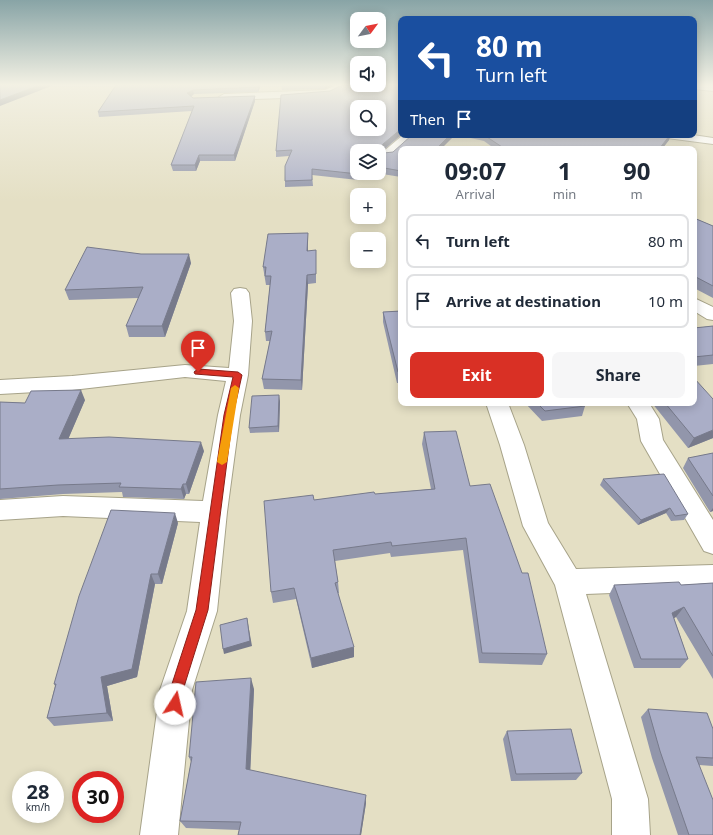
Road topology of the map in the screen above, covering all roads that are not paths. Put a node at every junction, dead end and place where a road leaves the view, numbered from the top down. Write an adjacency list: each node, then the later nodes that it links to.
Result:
1 (407, 138): 4 (street)
2 (690, 138): 3 (street)
3 (713, 141)
4 (388, 154)
5 (240, 293): 9 (street)
6 (697, 304): 7 (street)
7 (713, 314): 8 (street)
8 (697, 317)
9 (238, 375): 10 (street); 14 (street)
10 (0, 387)
11 (498, 406): 17 (street)
12 (640, 406): 15 (street)
13 (0, 510): 14 (street)
14 (214, 512): 18 (street)
15 (713, 543)
16 (713, 577): 17 (street)
17 (568, 582): 19 (street)
18 (159, 835)
19 (631, 835)

